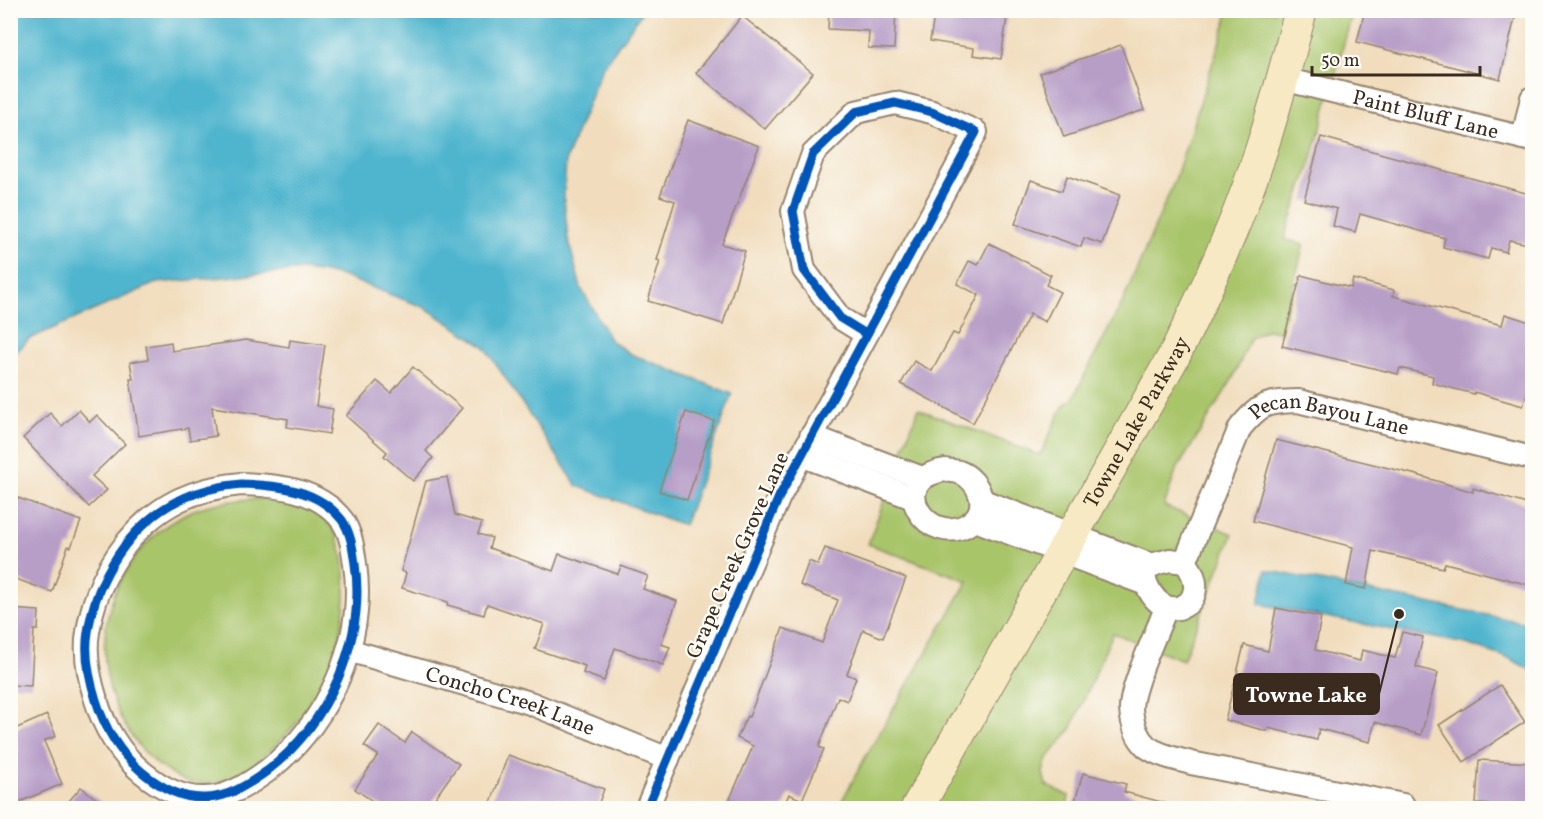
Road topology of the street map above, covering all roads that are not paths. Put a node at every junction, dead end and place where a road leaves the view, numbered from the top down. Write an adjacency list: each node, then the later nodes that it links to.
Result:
1 (1301, 10): 2 (street, Towne Lake Parkway)
2 (1283, 79): 4 (street, Paint Bluff Lane); 10 (street, Towne Lake Parkway)
3 (1533, 98): 4 (street)
4 (1528, 139)
5 (866, 334): 5 (street, Grape Creek Grove Lane); 6 (street, Grape Creek Grove Lane)
6 (806, 446): 8 (street); 15 (street, Grape Creek Grove Lane)
7 (1533, 458): 11 (street, Pecan Bayou Lane)
8 (918, 488): 9 (street); 9 (street)
9 (979, 511): 10 (street)
10 (1069, 544): 12 (street); 18 (street, Towne Lake Parkway)
11 (1185, 562): 12 (street); 13 (street)
12 (1149, 575): 13 (street)
13 (1166, 608): 16 (street)
14 (348, 650): 14 (street); 15 (street, Concho Creek Lane)
15 (668, 759): 17 (street, Grape Creek Grove Lane)
16 (1403, 806)
17 (647, 808)
18 (917, 808)

